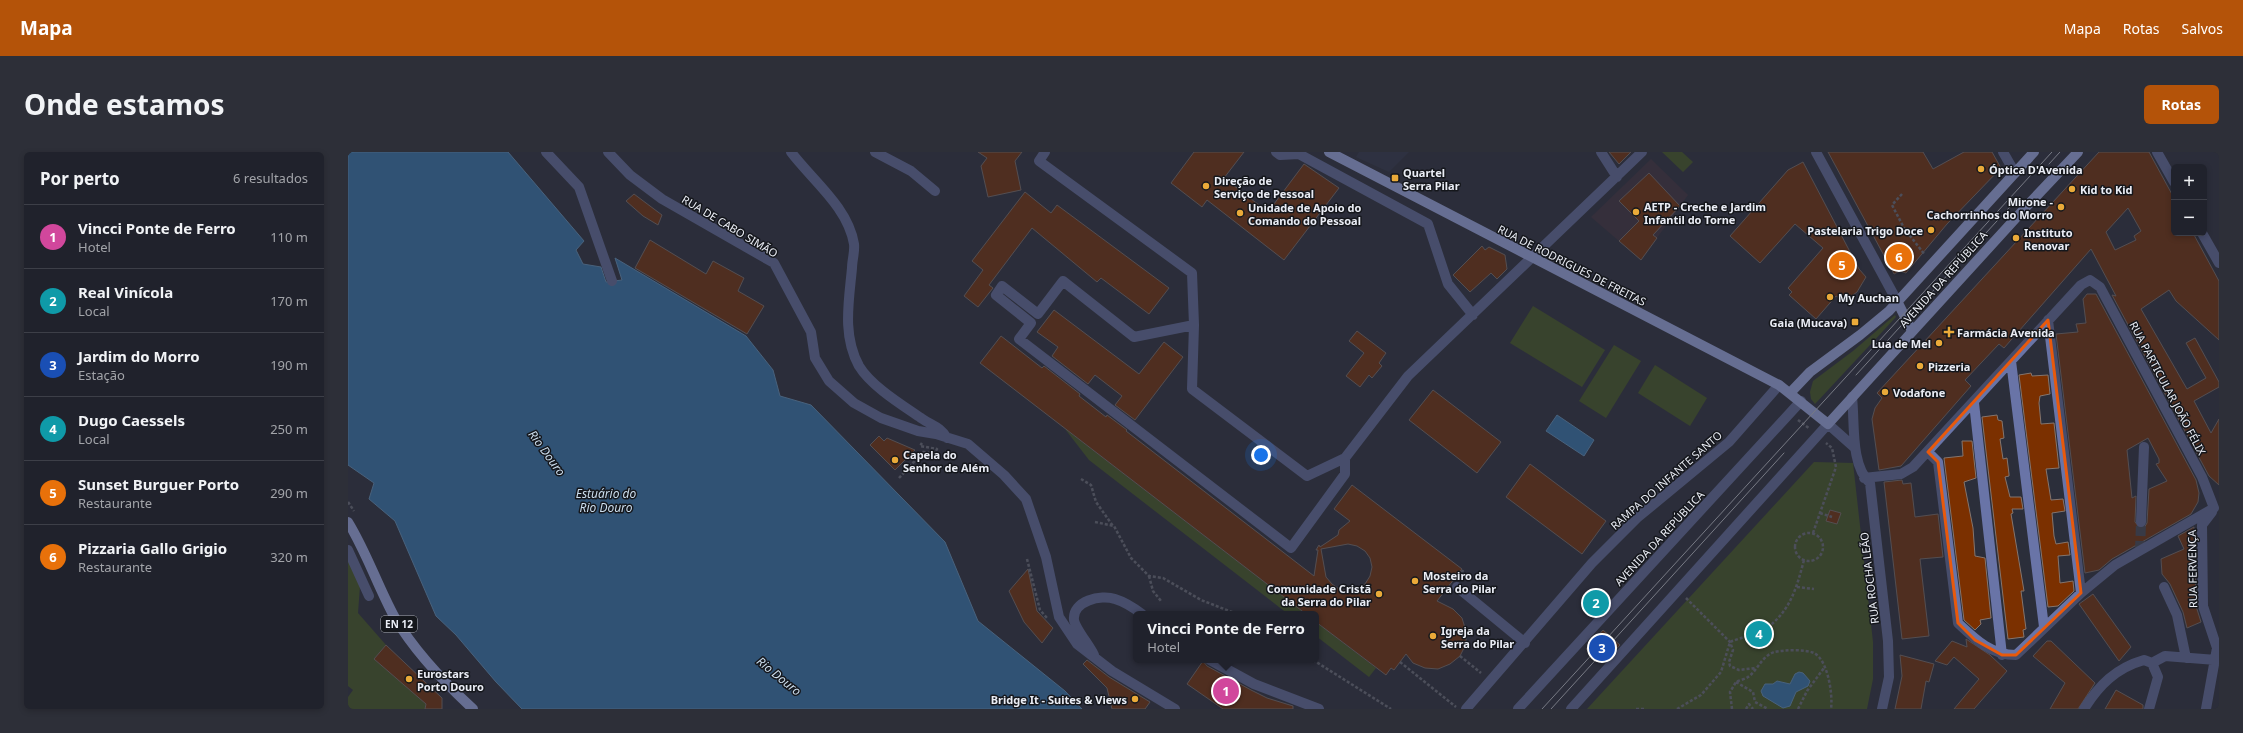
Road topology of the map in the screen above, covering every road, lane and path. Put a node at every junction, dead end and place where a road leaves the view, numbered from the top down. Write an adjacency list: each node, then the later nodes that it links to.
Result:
1 (546, 152): 25 (street)
2 (608, 152): 38 (street, RUA DE CABO SIMÃO)
3 (791, 152): 38 (street)
4 (875, 152): 19 (street)
5 (1045, 152): 29 (street)
6 (1329, 152): 15 (main road, RUA DE RODRIGUES DE FREITAS)
7 (1601, 152): 17 (street)
8 (1642, 152): 17 (street)
9 (1816, 152): 26 (street)
10 (2004, 152): 16 (street)
11 (2034, 152): 16 (main road, AVENIDA DA REPÚBLICA)
12 (2078, 152): 30 (main road, AVENIDA DA REPÚBLICA)
13 (2157, 152): 18 (street)
14 (1279, 153): 27 (street)
15 (1344, 155): 22 (main road, RUA DE RODRIGUES DE FREITAS)
16 (2015, 173): 24 (main road, AVENIDA DA REPÚBLICA)
17 (1617, 177): 22 (street)
18 (2171, 177)
19 (935, 191)
20 (1902, 194): 24 (path)
21 (2204, 236): 23 (street)
22 (1533, 258): 27 (street); 32 (main road, RUA DE RODRIGUES DE FREITAS)
23 (2219, 263)
24 (1931, 264): 26 (main road, AVENIDA DA REPÚBLICA)
25 (612, 281)
26 (1897, 301): 30 (main road); 33 (main road, AVENIDA DA REPÚBLICA)
27 (1473, 315): 43 (street)
28 (2048, 320): 31 (street, RUA PARTICULAR JOÃO FÉLIX); 49 (street, RUA PARTICULAR JOÃO FÉLIX); 65 (street)
29 (1194, 325): 43 (street); 43 (street)
30 (1912, 331): 34 (main road, AVENIDA DA REPÚBLICA)
31 (2011, 361): 36 (street, RUA PARTICULAR JOÃO FÉLIX); 71 (street)
32 (1780, 385): 33 (main road, RUA DE RODRIGUES DE FREITAS); 73 (street, RAMPA DO INFANTE SANTO)
33 (1791, 392): 35 (main road)
34 (1852, 396): 37 (main road, AVENIDA DA REPÚBLICA); 41 (street, RUA ROCHA LEÃO)
35 (1801, 401): 37 (main road); 93 (street, AVENIDA DA REPÚBLICA)
36 (1974, 402): 42 (street, RUA PARTICULAR JOÃO FÉLIX); 74 (street)
37 (1828, 424): 41 (street); 94 (street, AVENIDA DA REPÚBLICA)
38 (947, 438): 76 (street, RUA DE CABO SIMÃO)
39 (920, 446): 45 (path)
40 (2144, 447): 55 (street)
41 (1855, 448): 46 (street, RUA ROCHA LEÃO)
42 (1928, 452): 46 (street, RUA PARTICULAR JOÃO FÉLIX); 74 (street)
43 (1345, 458)
44 (1836, 467): 50 (path)
45 (899, 478)
46 (1864, 478): 104 (street, RUA ROCHA LEÃO)
47 (1081, 479): 56 (path)
48 (348, 502): 51 (path)
49 (2217, 505): 65 (street); 78 (street, RUA FERVENÇA)
50 (1820, 513): 52 (path); 57 (path)
51 (355, 514)
52 (1832, 516)
53 (348, 522): 87 (main road, EN 12)
54 (1095, 522): 56 (path)
55 (2141, 522)
56 (1114, 526): 60 (path)
57 (1813, 533): 59 (path); 59 (path)
58 (348, 550): 66 (street)
59 (1804, 560): 62 (path)
60 (1149, 576): 68 (path); 70 (path)
61 (1457, 587): 73 (street)
62 (1797, 587): 64 (path); 72 (path)
63 (2164, 587): 77 (street)
64 (1814, 589)
65 (2081, 593): 71 (street)
66 (369, 596)
67 (1688, 600): 72 (path)
68 (1161, 601)
69 (1138, 611): 76 (street)
70 (1229, 611)
71 (2044, 627): 74 (street)
72 (1730, 642): 83 (path); 97 (path)
73 (1525, 643): 85 (street, RAMPA DO INFANTE SANTO)
74 (2002, 655)
75 (1460, 656): 85 (path)
76 (1095, 657): 88 (street, RUA DE CABO SIMÃO)
77 (2186, 658): 78 (street); 82 (street)
78 (2216, 660): 107 (street, RUA FERVENÇA)
79 (1400, 662): 91 (path)
80 (1216, 663): 89 (street)
81 (1318, 663): 90 (path)
82 (2152, 664): 105 (street); 106 (street)
83 (1756, 668): 84 (path); 86 (path)
84 (1824, 668): 102 (path); 103 (path)
85 (1491, 681): 92 (street, RAMPA DO INFANTE SANTO)
86 (1736, 682): 98 (path); 101 (path)
87 (473, 709)
88 (1175, 709)
89 (1319, 709)
90 (1392, 709)
91 (1458, 709)
92 (1466, 709)
93 (1518, 709)
94 (1571, 709)
95 (1636, 709): 96 (path)
96 (1646, 709)
97 (1677, 709)
98 (1732, 709)
99 (1746, 709): 100 (path)
100 (1752, 709)
101 (1768, 709)
102 (1798, 709)
103 (1831, 709)
104 (1882, 709)
105 (2084, 709)
106 (2149, 709)
107 (2206, 709)

